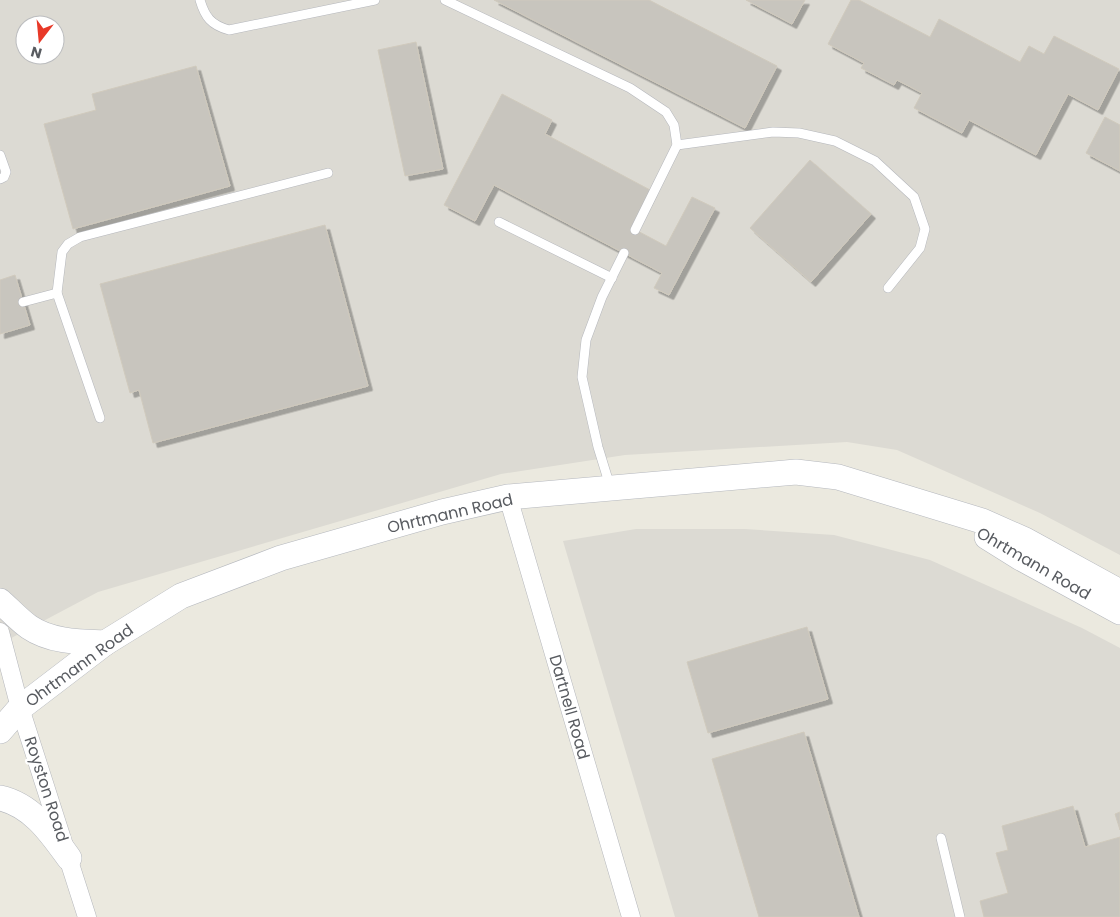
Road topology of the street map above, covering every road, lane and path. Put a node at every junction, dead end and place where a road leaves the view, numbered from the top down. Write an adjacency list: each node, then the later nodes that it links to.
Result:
1 (200, 0): 2 (lane)
2 (375, 0)
3 (446, 0): 4 (lane)
4 (677, 145): 9 (lane); 12 (lane)
5 (0, 155): 7 (lane)
6 (328, 173): 13 (lane)
7 (0, 179)
8 (499, 222): 11 (lane)
9 (635, 230)
10 (624, 253): 11 (lane)
11 (612, 278): 16 (lane)
12 (888, 288)
13 (57, 293): 14 (lane); 15 (lane)
14 (23, 302)
15 (100, 418)
16 (611, 488): 17 (main road, Ohrtmann Road); 18 (main road, Ohrtmann Road)
17 (508, 497): 23 (main road, Ohrtmann Road); 30 (street, Dartnell Road)
18 (949, 512): 19 (main road, Ohrtmann Road); 21 (main road, Ohrtmann Road)
19 (1120, 592)
20 (0, 601): 23 (main road)
21 (1120, 612)
22 (0, 632): 24 (street, Royston Road)
23 (105, 643): 24 (main road, Ohrtmann Road)
24 (20, 708): 25 (main road, Ohrtmann Road); 28 (street, Royston Road)
25 (0, 731)
26 (0, 798): 28 (main road)
27 (941, 838): 31 (lane)
28 (69, 858): 29 (street, Royston Road)
29 (87, 917)
30 (631, 917)
31 (960, 917)

